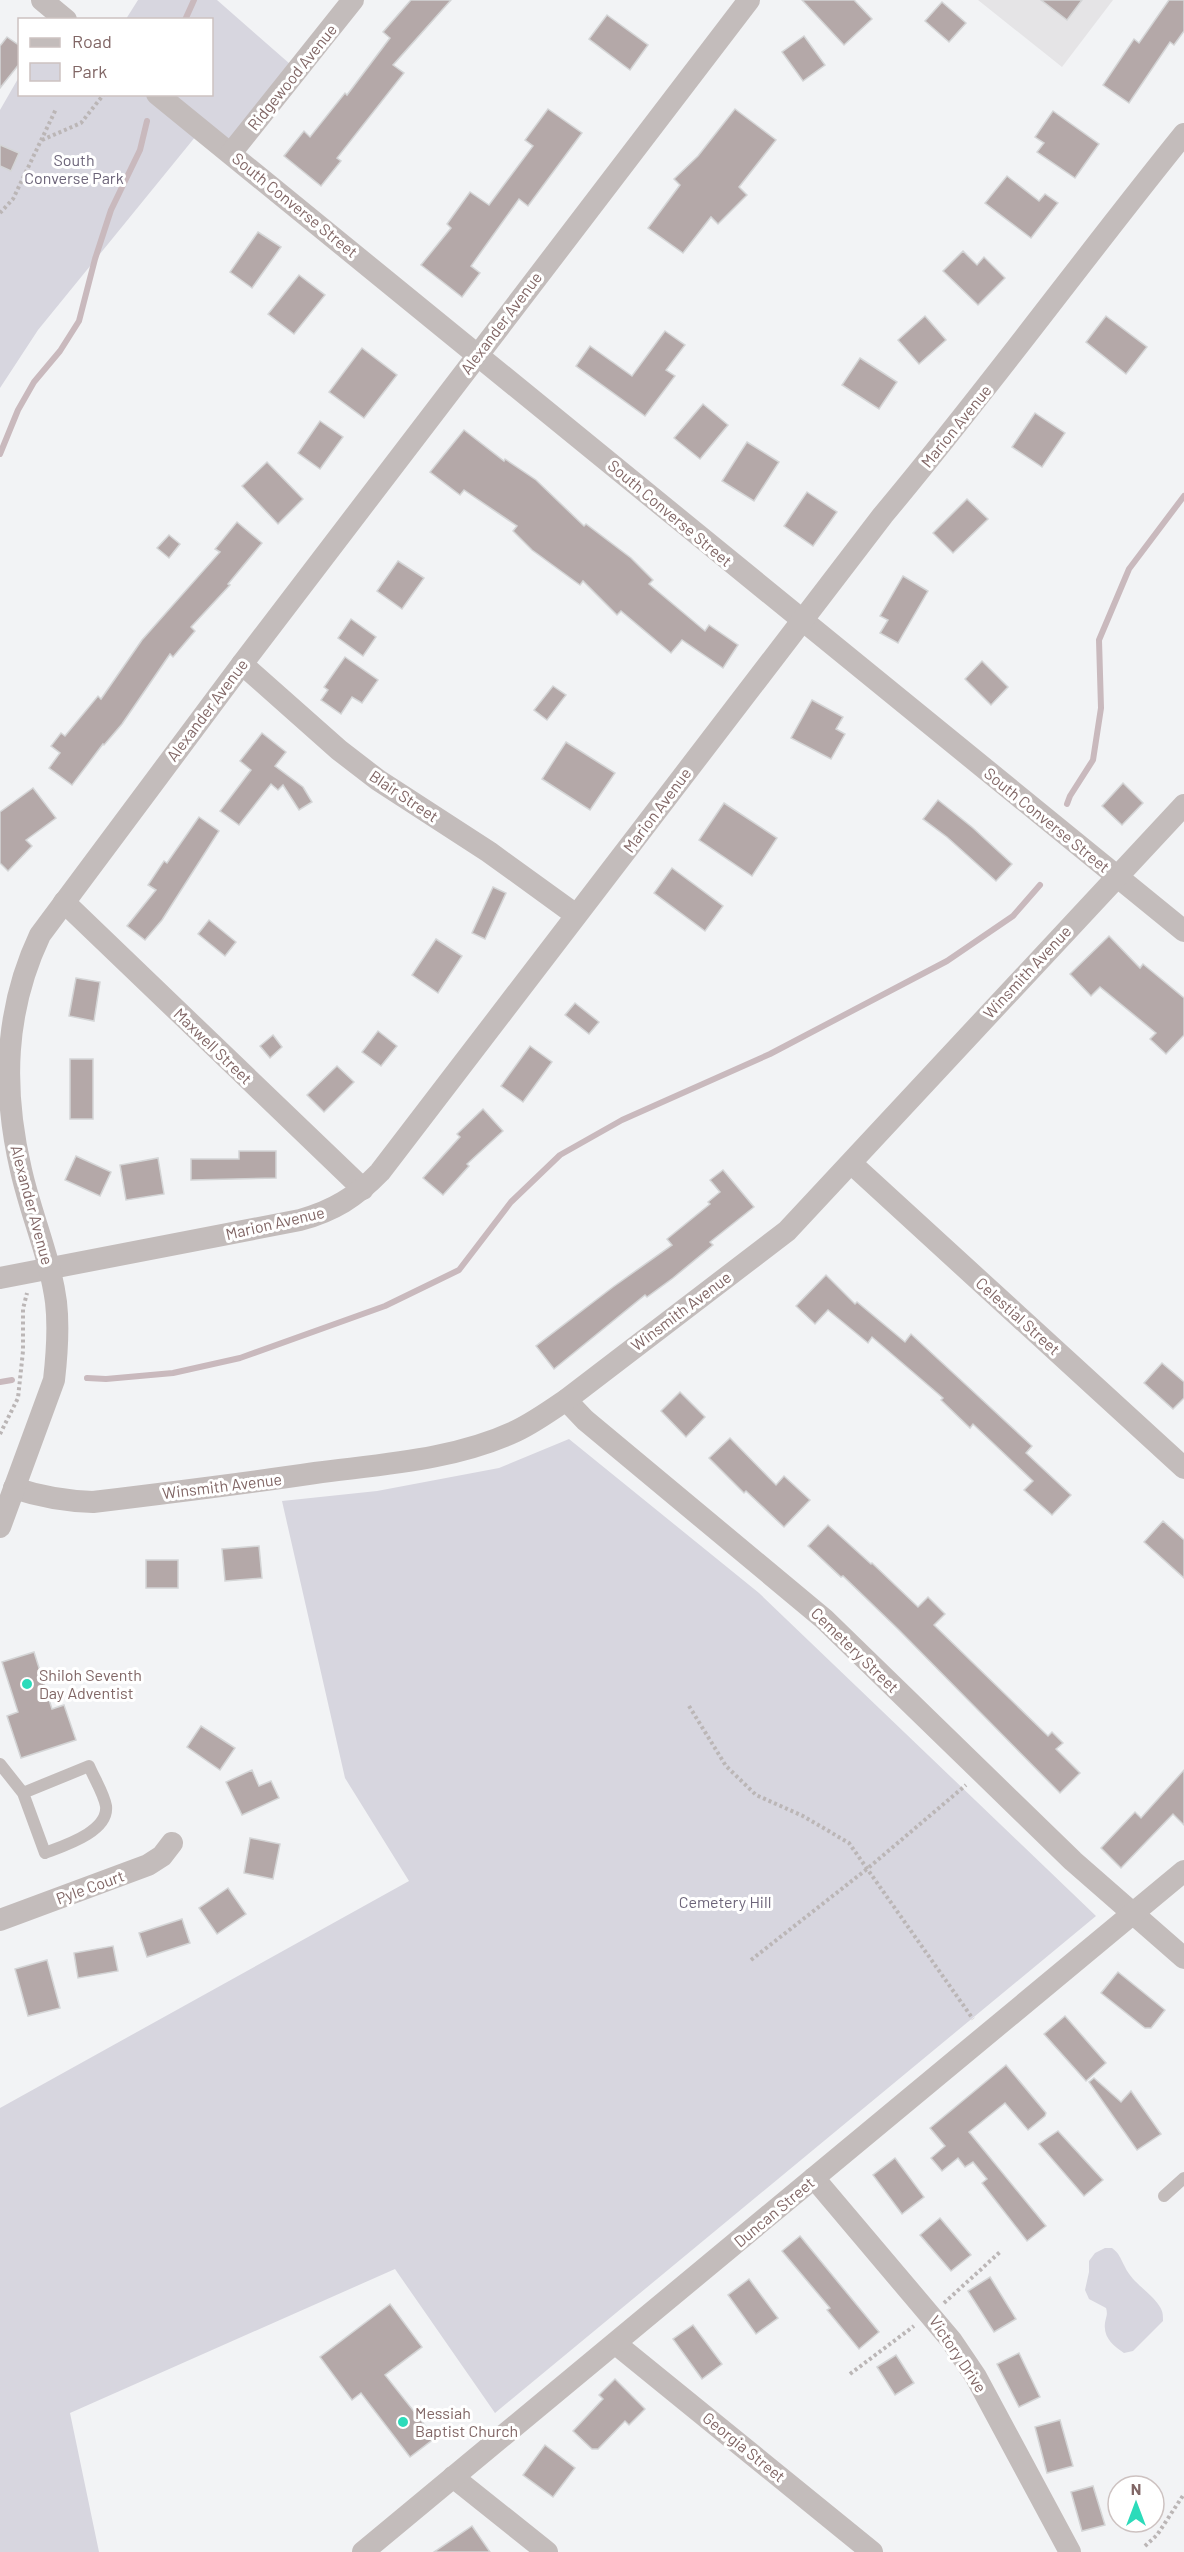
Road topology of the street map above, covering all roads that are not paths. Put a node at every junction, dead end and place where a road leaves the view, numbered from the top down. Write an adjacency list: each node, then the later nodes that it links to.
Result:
1 (42, 0): 4 (street)
2 (353, 0): 7 (street, Ridgewood Avenue)
3 (749, 0): 8 (street, Alexander Avenue)
4 (64, 18)
5 (160, 96): 7 (street, South Converse Street)
6 (1184, 134): 9 (street, Marion Avenue)
7 (231, 153): 8 (street, South Converse Street)
8 (478, 354): 9 (street, South Converse Street); 10 (street, Alexander Avenue)
9 (803, 619): 12 (street, South Converse Street); 14 (street, Marion Avenue)
10 (242, 664): 13 (street, Alexander Avenue); 14 (street, Blair Street)
11 (1184, 805): 12 (street, Winsmith Avenue)
12 (1117, 876): 15 (street, South Converse Street); 16 (street, Winsmith Avenue)
13 (63, 902): 17 (street, Maxwell Street); 18 (street, Alexander Avenue)
14 (576, 915): 17 (street, Marion Avenue)
15 (1184, 931)
16 (852, 1164): 20 (street, Winsmith Avenue); 21 (street, Celestial Street)
17 (363, 1189): 18 (street, Marion Avenue)
18 (49, 1268): 19 (street, Marion Avenue); 22 (street, Alexander Avenue)
19 (0, 1278)
20 (566, 1400): 22 (street, Winsmith Avenue); 28 (street, Cemetery Street)
21 (1184, 1468)
22 (14, 1488): 23 (street, Alexander Avenue)
23 (0, 1527)
24 (0, 1764): 25 (lane)
25 (23, 1793): 25 (lane)
26 (172, 1843): 29 (street, Pyle Court)
27 (1184, 1871): 28 (street, Duncan Street)
28 (1132, 1914): 30 (street, Cemetery Street); 31 (street, Duncan Street)
29 (0, 1920)
30 (1184, 1958)
31 (814, 2178): 34 (street, Duncan Street); 39 (street, Victory Drive)
32 (1184, 2178): 33 (lane)
33 (1164, 2196)
34 (616, 2344): 35 (street, Duncan Street); 38 (street, Georgia Street)
35 (453, 2477): 36 (street, Duncan Street); 37 (street)
36 (363, 2552)
37 (547, 2552)
38 (872, 2552)
39 (1070, 2552)

